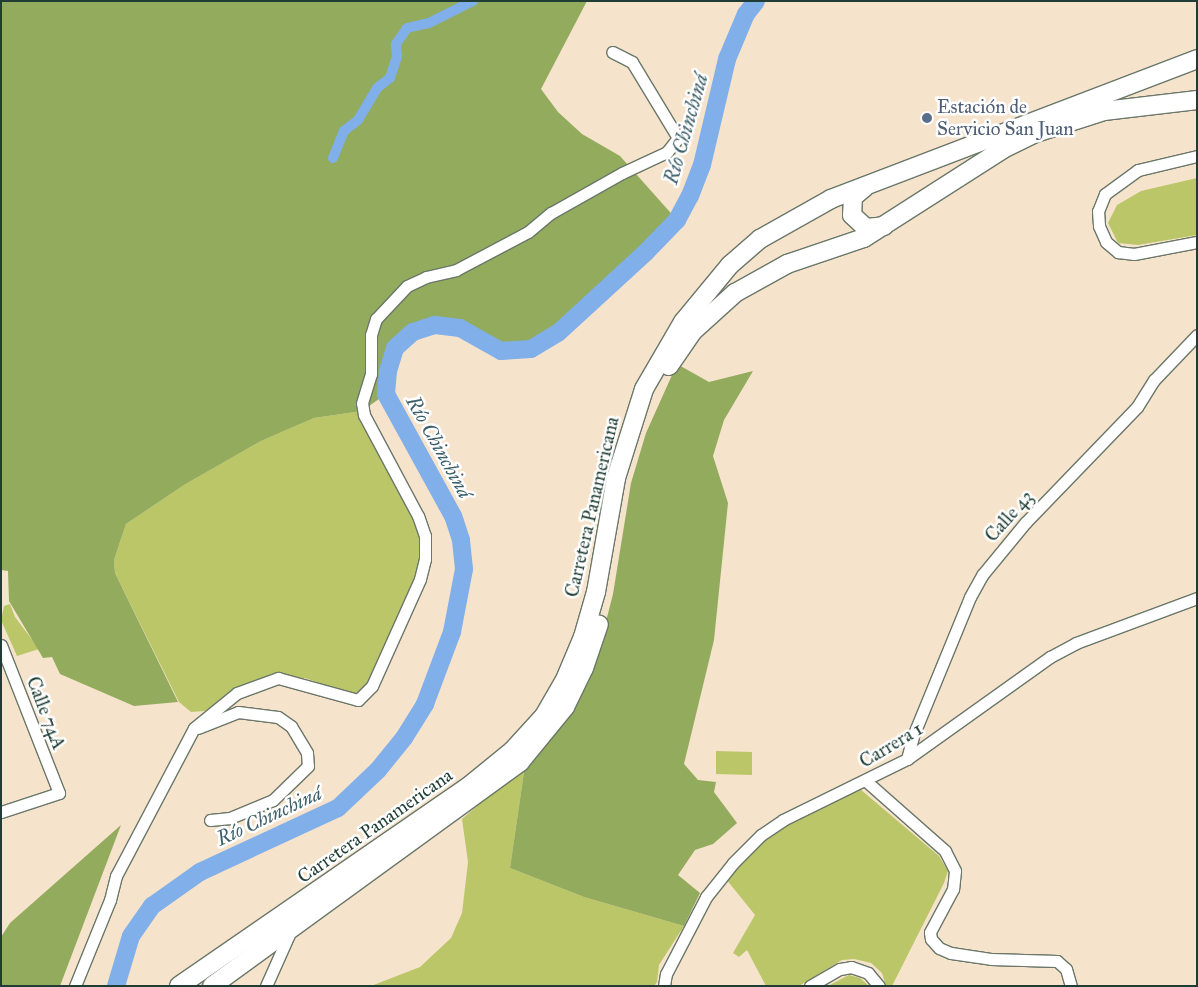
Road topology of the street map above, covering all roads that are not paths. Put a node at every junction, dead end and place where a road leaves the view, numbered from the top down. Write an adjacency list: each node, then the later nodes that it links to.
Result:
1 (612, 52): 11 (street)
2 (1197, 59): 5 (highway, Carretera Panamericana)
3 (1197, 100): 6 (highway, Carretera Panamericana)
4 (1197, 156): 7 (street)
5 (867, 186): 6 (highway); 18 (highway, Carretera Panamericana)
6 (884, 226): 16 (highway, Carretera Panamericana)
7 (1197, 242)
8 (1197, 335): 12 (street, Calle 43)
9 (1197, 598): 12 (street, Carrera 1)
10 (1, 645): 14 (street, Calle 74A)
11 (194, 728): 15 (street); 17 (street)
12 (907, 759): 13 (street, Carrera 1)
13 (866, 781): 21 (street, Carrera 1); 24 (street)
14 (1, 812)
15 (210, 820)
16 (292, 928): 19 (highway, Carretera Panamericana); 20 (street)
17 (74, 986)
18 (179, 986)
19 (212, 986)
20 (266, 986)
21 (664, 986)
22 (810, 986): 23 (street)
23 (879, 986)
24 (1071, 986)

